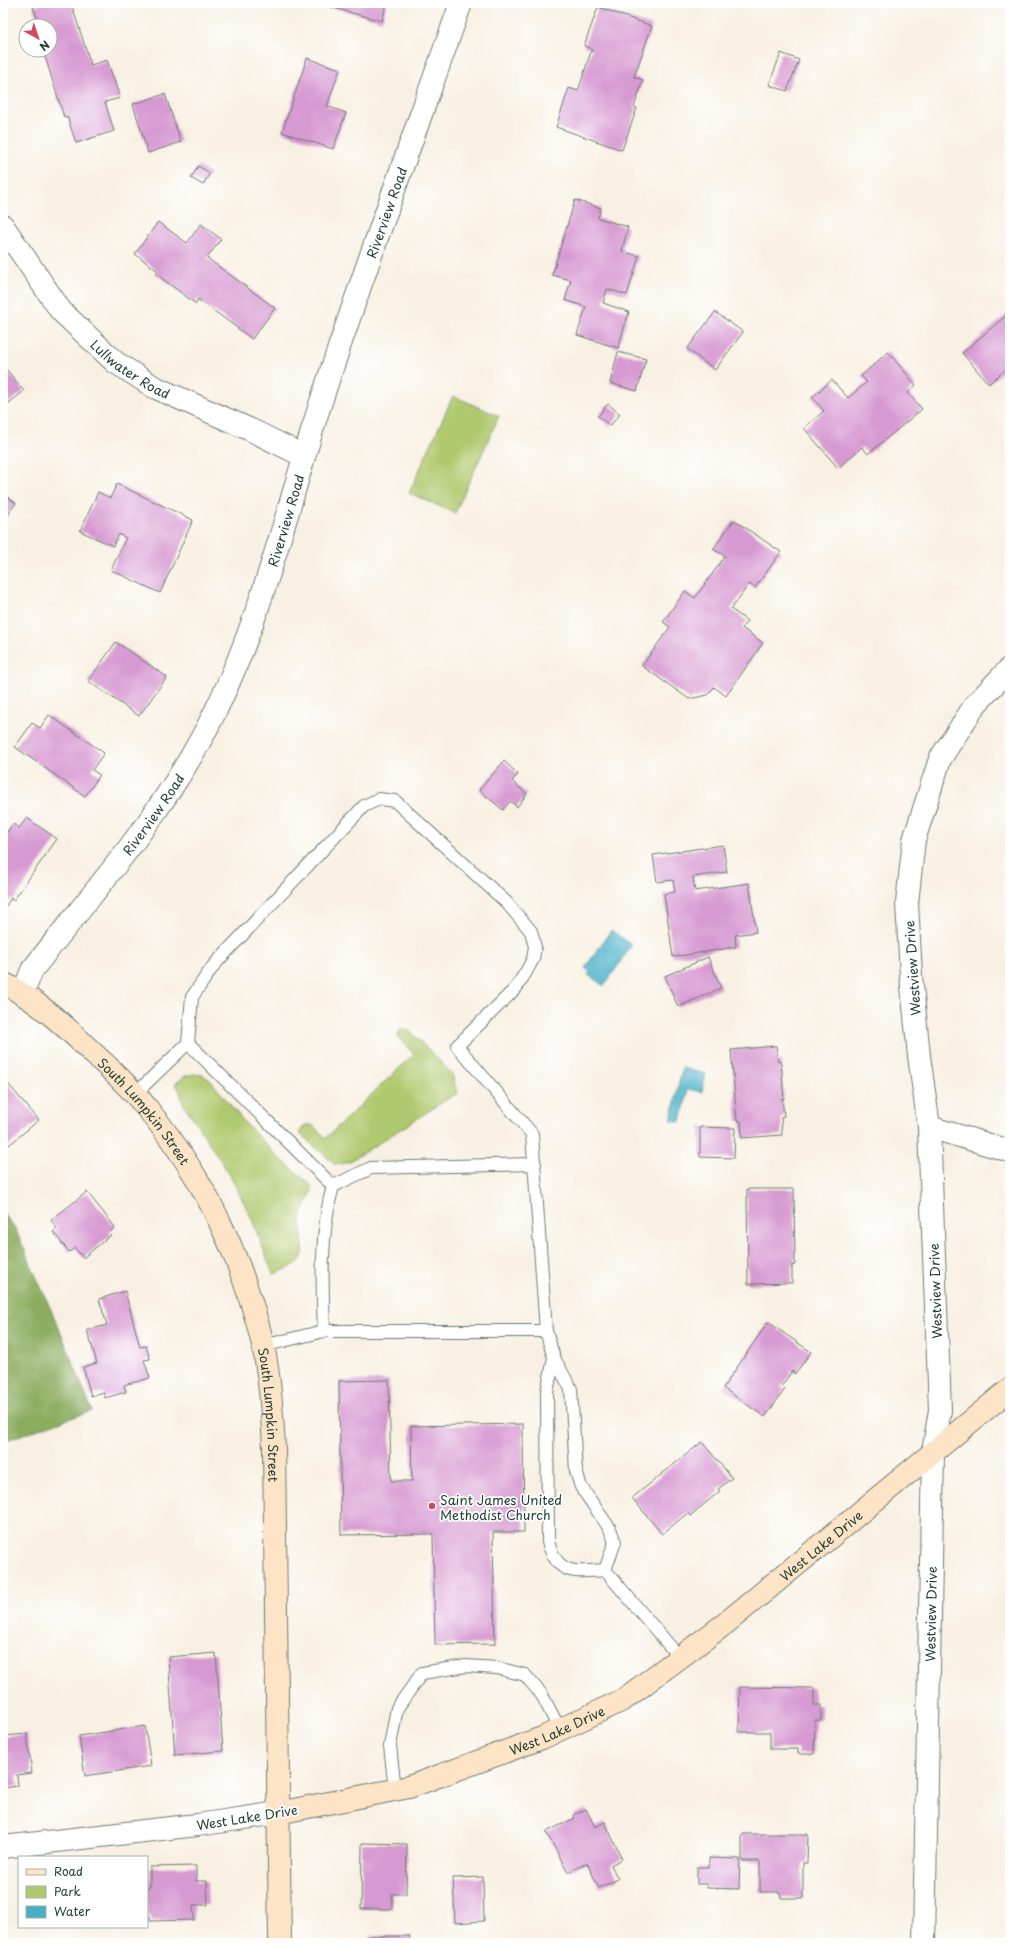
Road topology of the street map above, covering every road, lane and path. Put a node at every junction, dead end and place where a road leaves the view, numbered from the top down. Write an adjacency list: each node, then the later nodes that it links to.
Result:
1 (461, 3): 3 (street, Riverview Road)
2 (3, 226): 3 (street, Lullwater Road)
3 (304, 456): 6 (street, Riverview Road)
4 (1010, 668): 9 (street, Westview Drive)
5 (3, 983): 6 (main road, South Lumpkin Street)
6 (23, 993): 8 (main road, South Lumpkin Street)
7 (188, 1043): 8 (lane); 11 (lane); 12 (lane)
8 (135, 1094): 15 (main road, South Lumpkin Street)
9 (929, 1127): 10 (street); 18 (street, Westview Drive)
10 (1010, 1151)
11 (535, 1164): 12 (lane); 14 (lane)
12 (333, 1186): 13 (lane)
13 (324, 1331): 14 (lane); 15 (lane)
14 (546, 1331): 16 (lane)
15 (263, 1346): 23 (main road, South Lumpkin Street)
16 (554, 1358): 19 (lane); 19 (lane)
17 (1010, 1388): 18 (main road, West Lake Drive)
18 (933, 1452): 20 (main road, West Lake Drive); 26 (street, Westview Drive)
19 (605, 1570): 20 (lane)
20 (680, 1658): 21 (main road, West Lake Drive)
21 (560, 1730): 22 (main road, West Lake Drive); 22 (lane)
22 (395, 1790): 23 (main road, West Lake Drive)
23 (278, 1813): 24 (street, West Lake Drive); 25 (main road, South Lumpkin Street)
24 (3, 1847)
25 (280, 1943)
26 (924, 1943)

